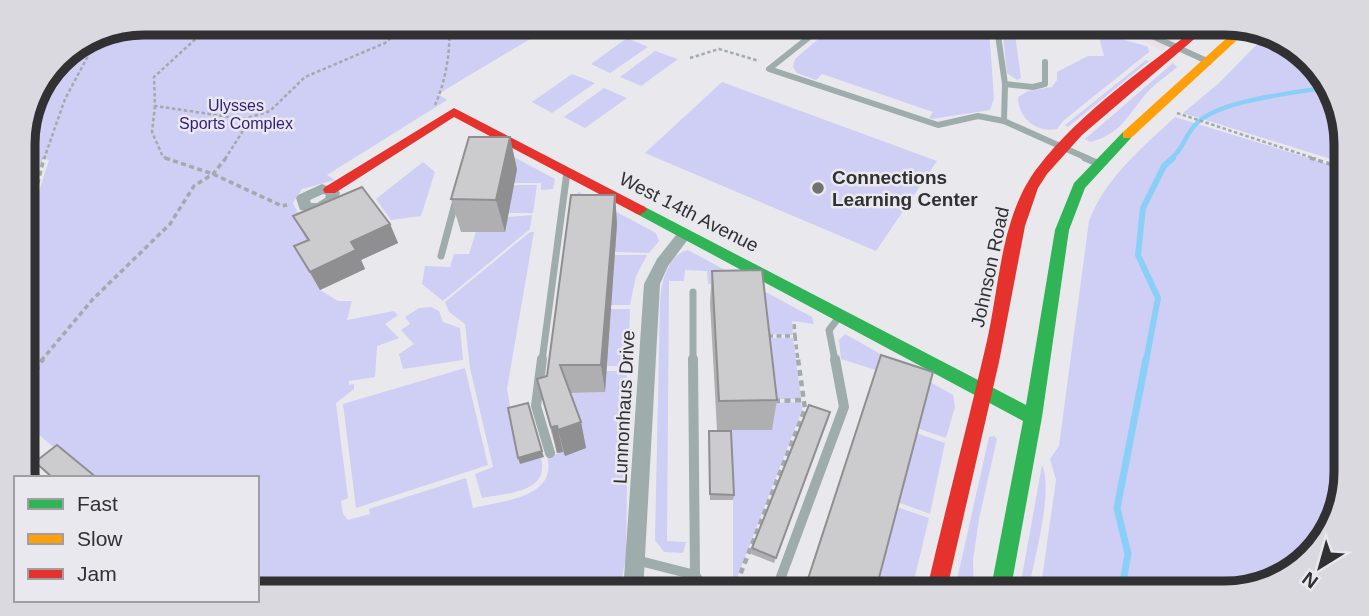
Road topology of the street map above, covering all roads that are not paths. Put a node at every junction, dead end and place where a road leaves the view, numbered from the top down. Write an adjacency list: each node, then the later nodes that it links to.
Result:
1 (812, 35): 10 (lane)
2 (998, 35): 9 (lane)
3 (1152, 35): 6 (lane)
4 (1194, 35): 6 (main road, Johnson Road)
5 (1236, 36): 8 (main road)
6 (1179, 47): 8 (lane); 11 (main road, Johnson Road)
7 (1045, 62): 9 (lane)
8 (1209, 62): 12 (main road)
9 (1005, 84): 10 (lane)
10 (1004, 121): 11 (lane)
11 (1062, 147): 12 (lane); 21 (main road, Johnson Road)
12 (1097, 163): 22 (main road)
13 (567, 172): 15 (main road, West 14th Avenue); 17 (main road, West 14th Avenue); 23 (lane)
14 (459, 189): 18 (lane)
15 (330, 190): 16 (street, West 14th Avenue)
16 (302, 201)
17 (685, 234): 20 (main road, West 14th Avenue); 24 (street, Lunnonhaus Drive)
18 (440, 256)
19 (693, 292): 25 (lane)
20 (840, 316): 21 (main road, West 14th Avenue); 28 (lane)
21 (983, 393): 22 (main road, West 14th Avenue); 29 (main road, Johnson Road)
22 (1034, 417): 30 (main road)
23 (550, 453)
24 (636, 560): 25 (lane); 26 (street, Lunnonhaus Drive)
25 (695, 575): 27 (lane)
26 (634, 581)
27 (699, 581)
28 (780, 581)
29 (939, 581)
30 (1002, 581)

